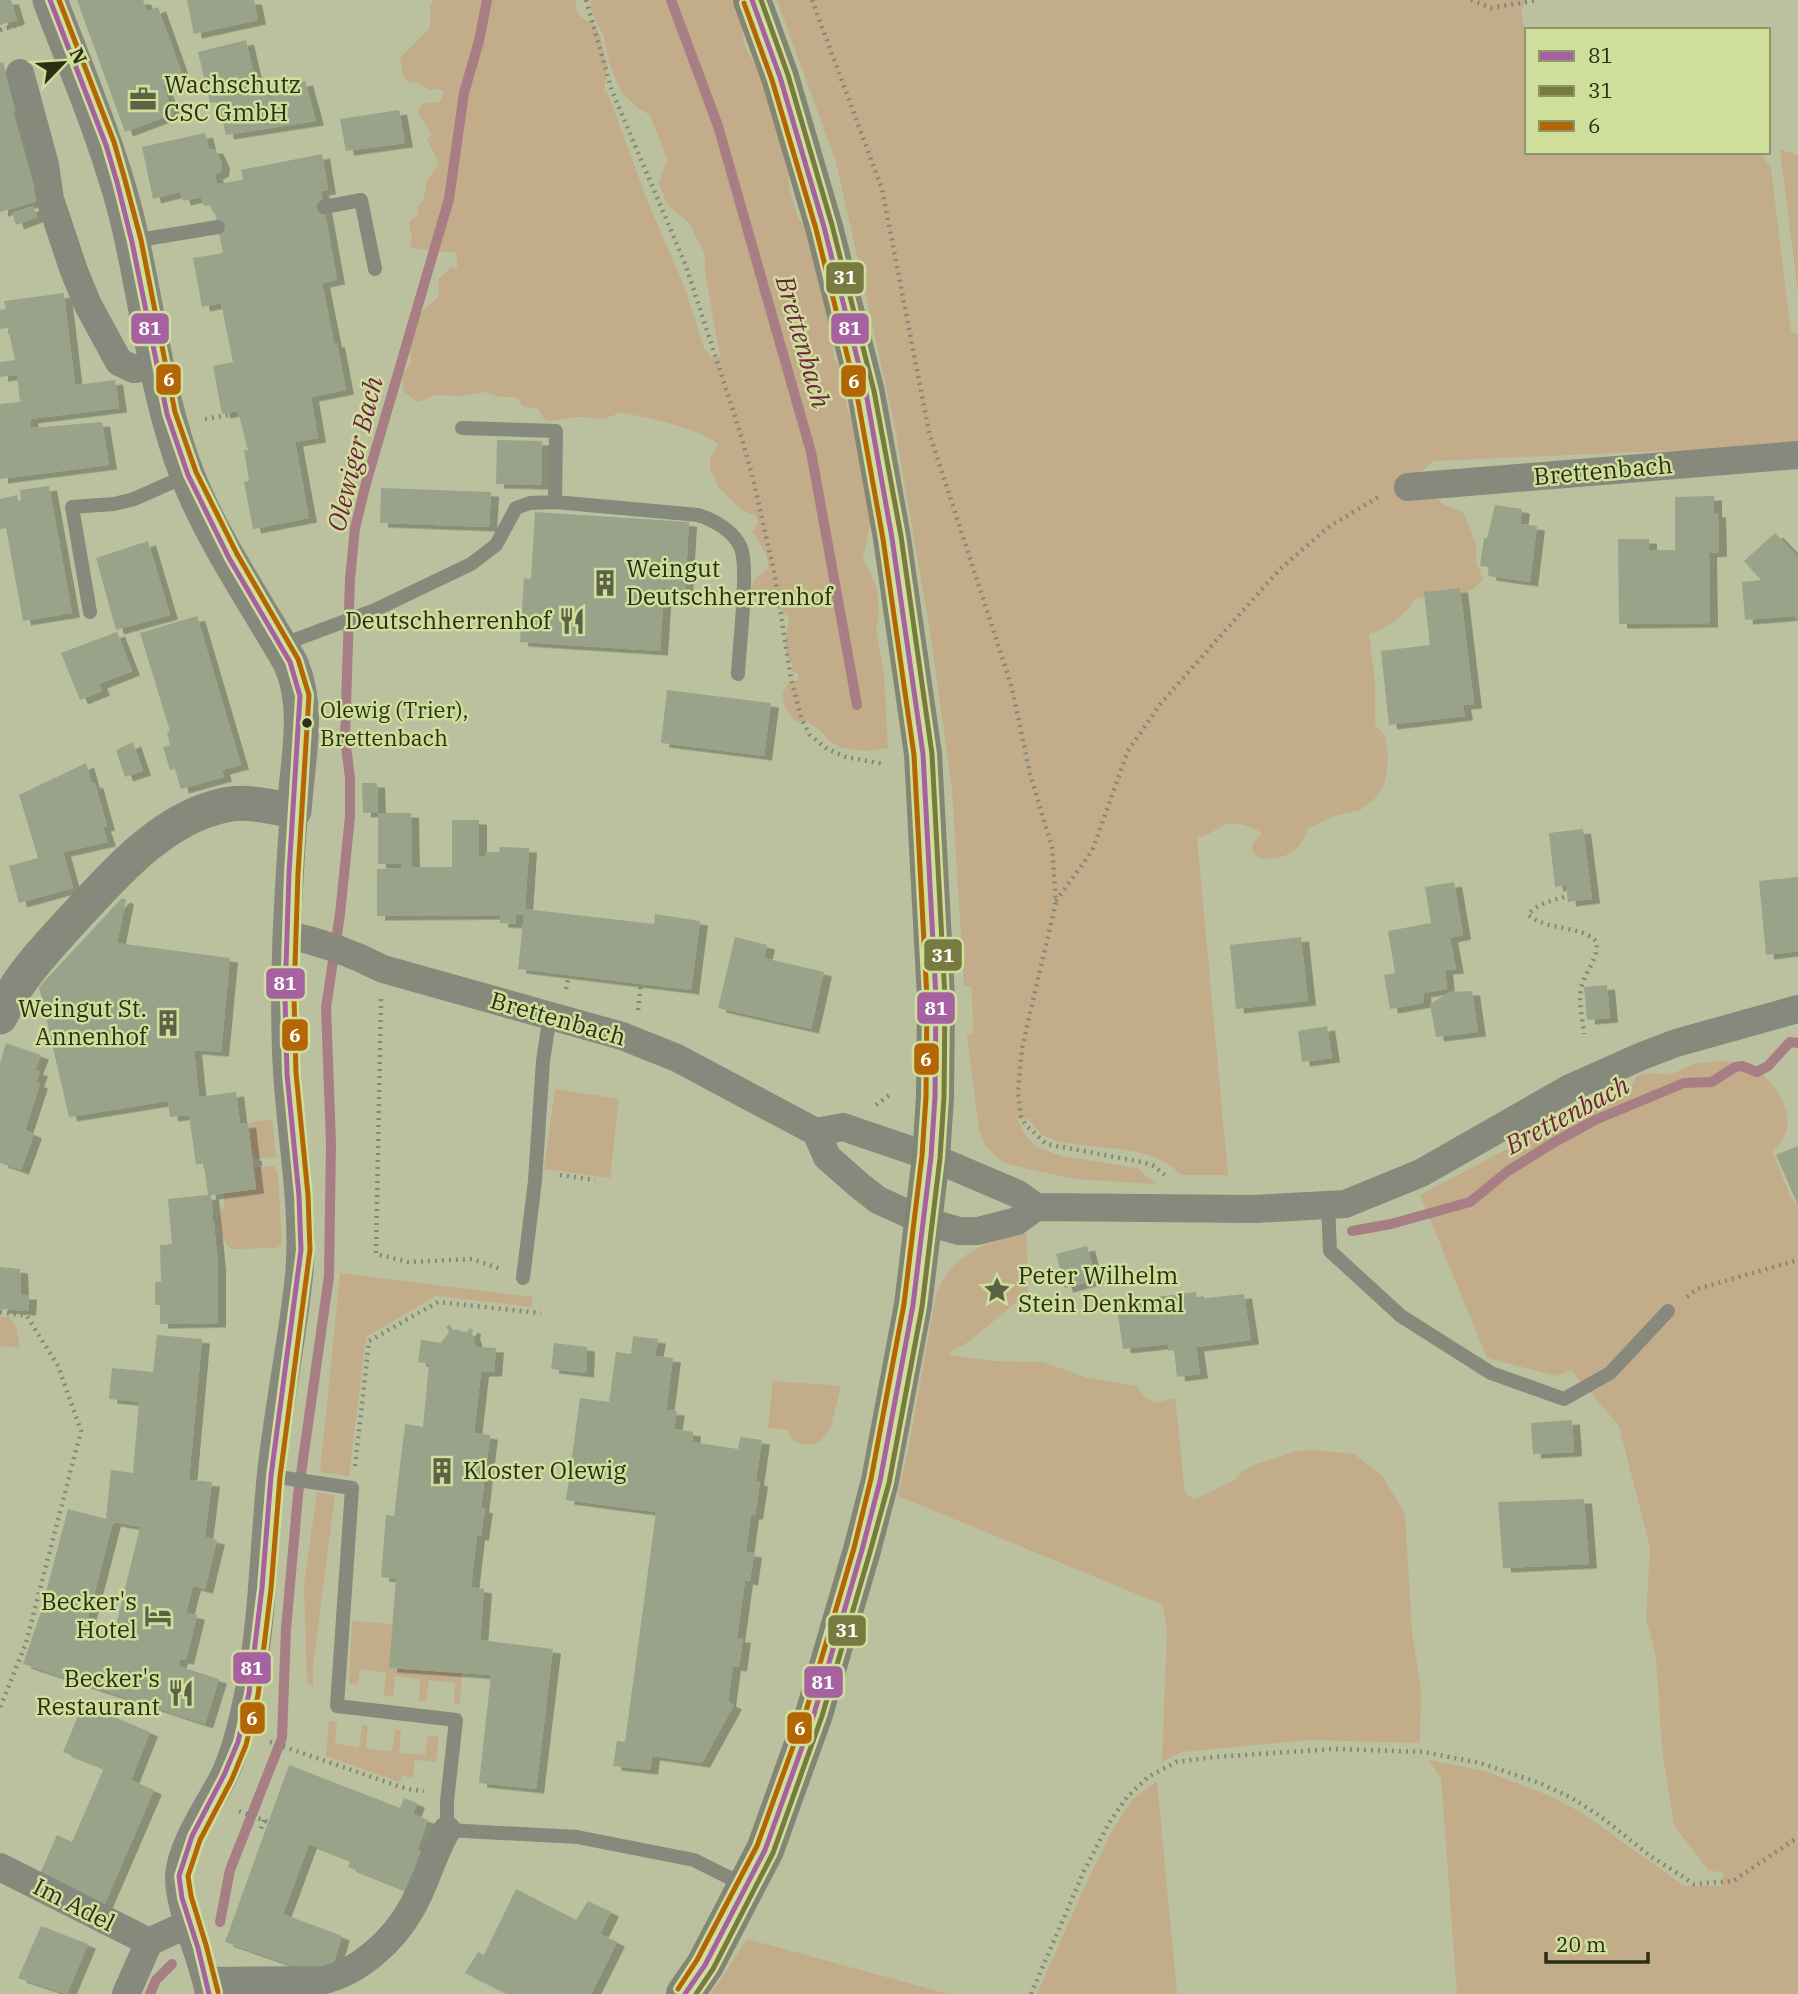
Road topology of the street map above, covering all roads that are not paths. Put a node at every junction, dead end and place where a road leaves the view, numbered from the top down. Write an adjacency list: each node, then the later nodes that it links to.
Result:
1 (50, 0): 6 (street)
2 (752, 0): 23 (main road)
3 (20, 73): 8 (street)
4 (324, 207): 7 (lane)
5 (218, 227): 6 (lane)
6 (132, 242): 8 (street)
7 (375, 269)
8 (157, 366): 11 (street)
9 (462, 428): 13 (lane)
10 (1798, 454): 12 (street, Brettenbach)
11 (188, 475): 14 (lane); 15 (street)
12 (1408, 487)
13 (555, 502): 15 (lane); 16 (lane)
14 (90, 612)
15 (280, 646): 17 (street)
16 (737, 674)
17 (294, 811): 18 (street); 21 (street)
18 (288, 935): 20 (street, Brettenbach); 29 (street)
19 (1798, 1009): 24 (street)
20 (550, 1015): 22 (street, Brettenbach); 27 (lane)
21 (0, 1017)
22 (816, 1132): 23 (street); 26 (street)
23 (932, 1157): 25 (street); 26 (main road)
24 (1328, 1206): 25 (street); 28 (lane)
25 (1037, 1208): 26 (street)
26 (924, 1221): 32 (main road)
27 (523, 1278)
28 (1668, 1311)
29 (280, 1477): 30 (lane); 33 (street)
30 (447, 1830): 32 (lane); 35 (street)
31 (0, 1867): 34 (street, Im Adel)
32 (748, 1887): 37 (main road)
33 (190, 1923): 34 (street); 35 (street)
34 (149, 1942): 36 (street)
35 (208, 1988)
36 (126, 1994)
37 (685, 1994)

